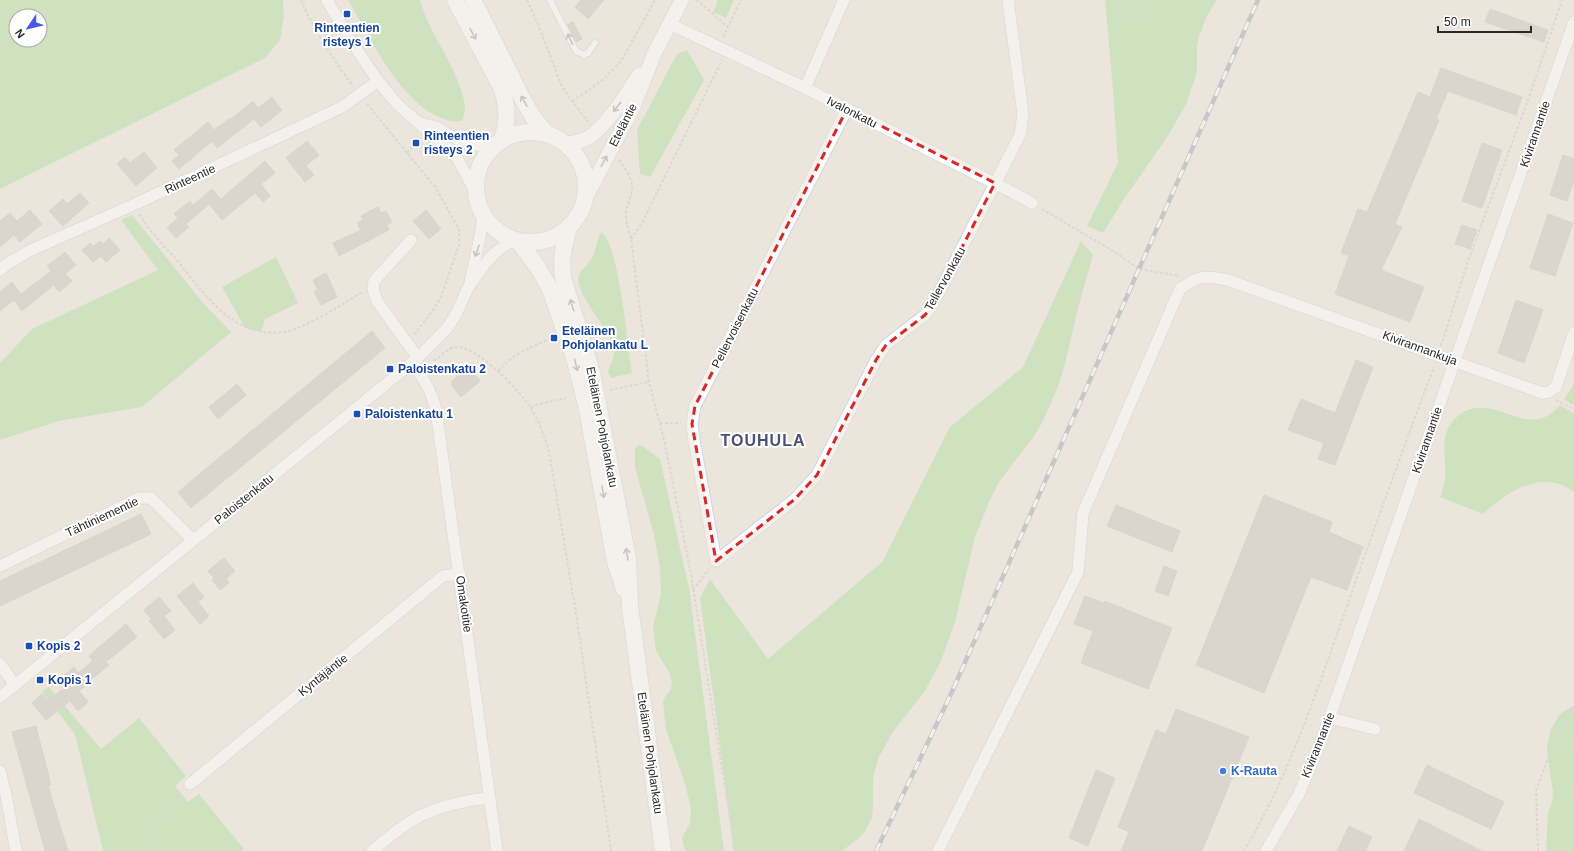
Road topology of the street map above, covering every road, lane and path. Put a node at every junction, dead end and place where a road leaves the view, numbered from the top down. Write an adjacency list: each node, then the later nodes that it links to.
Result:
1 (301, 0): 24 (path)
2 (328, 0): 22 (street)
3 (455, 0): 31 (main road, one-way to 31)
4 (473, 0): 29 (main road, one-way to 4)
5 (527, 0): 25 (path)
6 (550, 0): 19 (lane, one-way to 6)
7 (654, 0): 25 (path)
8 (682, 0): 16 (street, Eteläntie)
9 (696, 0): 18 (path)
10 (741, 0): 18 (path)
11 (844, 0): 23 (street)
12 (1008, 0): 35 (street, Tellervonkatu)
13 (1118, 0): 14 (path)
14 (1144, 0)
15 (1562, 0): 53 (path)
16 (670, 24): 20 (street, Ivalonkatu); 21 (street, Eteläntie)
17 (1573, 26): 55 (street, Kivirannantie)
18 (728, 27): 20 (path)
19 (595, 43)
20 (723, 49): 23 (street, Ivalonkatu); 42 (path)
21 (655, 52): 32 (street, Eteläntie, one-way to 32); 37 (street, Eteläntie, one-way to 21)
22 (378, 81): 24 (street, Rinteentie); 27 (street)
23 (805, 88): 26 (street, Ivalonkatu)
24 (360, 95): 33 (path); 39 (street, Rinteentie)
25 (572, 102): 28 (path)
26 (847, 110): 35 (street, Ivalonkatu); 64 (street, Pellervoisenkatu)
27 (420, 123): 31 (street); 36 (street)
28 (590, 125)
29 (546, 133): 31 (main road); 32 (main road)
30 (416, 143): 33 (path)
31 (498, 143): 36 (main road)
32 (568, 144): 37 (main road)
33 (407, 153): 50 (path)
34 (618, 158): 42 (path)
35 (995, 183): 38 (street, Ivalonkatu); 66 (street, Tellervonkatu)
36 (475, 191): 40 (main road)
37 (586, 196): 41 (main road)
38 (1032, 203): 46 (path)
39 (133, 205): 45 (street, Rinteentie); 48 (path)
40 (483, 215): 44 (main road); 47 (street, Paloistenkatu, one-way to 47)
41 (569, 227): 44 (main road); 70 (main road, Eteläinen Pohjolankatu, one-way to 41)
42 (631, 239): 57 (path)
43 (411, 240): 48 (street)
44 (515, 241): 47 (street, Paloistenkatu); 70 (main road, Eteläinen Pohjolankatu, one-way to 70)
45 (0, 270)
46 (1192, 280): 53 (street, Kivirannankuja); 88 (street)
47 (469, 286): 54 (street, Paloistenkatu)
48 (373, 289): 54 (street, Omakotitie)
49 (1574, 333): 59 (street)
50 (418, 338)
51 (554, 338): 56 (path)
52 (431, 355): 56 (path)
53 (1438, 355): 55 (street, Kivirannankuja); 89 (path)
54 (415, 360): 65 (street, Paloistenkatu); 68 (street, Omakotitie)
55 (1455, 361): 59 (street, Kivirannankuja); 75 (street, Kivirannantie)
56 (498, 371): 61 (path)
57 (649, 382): 58 (path); 63 (path)
58 (610, 390)
59 (1549, 392): 62 (path)
60 (566, 398): 61 (path)
61 (531, 408): 85 (path)
62 (1574, 409)
63 (660, 423): 64 (path); 69 (path)
64 (692, 424): 66 (street, Pellervoisenkatu)
65 (193, 540): 67 (street, Tähtiniementie); 72 (street, Paloistenkatu)
66 (716, 561): 69 (path)
67 (0, 566)
68 (460, 574): 78 (street, Kyntäjäntie); 80 (street, Omakotitie)
69 (694, 590): 87 (path)
70 (630, 607): 86 (main road, Eteläinen Pohjolankatu)
71 (0, 664): 72 (street)
72 (14, 684): 73 (street, Paloistenkatu)
73 (0, 697)
74 (1574, 704): 91 (path)
75 (1330, 718): 76 (street); 90 (street, Kivirannantie)
76 (1375, 729)
77 (0, 771): 79 (street)
78 (190, 784): 82 (path)
79 (3, 796): 81 (street)
80 (490, 798): 83 (street); 84 (street, Omakotitie)
81 (16, 851)
82 (147, 851)
83 (372, 851)
84 (497, 851)
85 (611, 851)
86 (663, 851)
87 (734, 851)
88 (938, 851)
89 (1244, 851)
90 (1266, 851)
91 (1538, 851)

